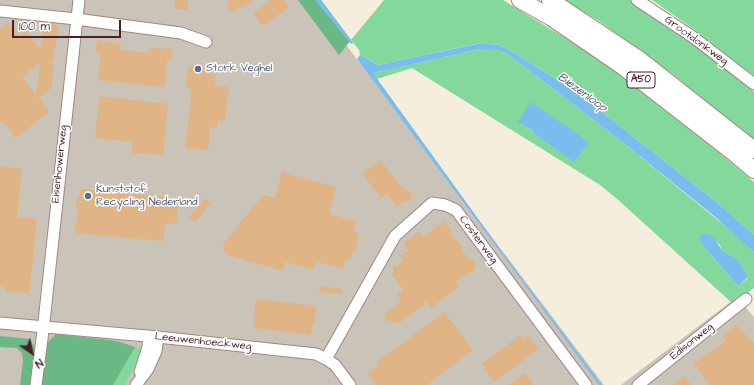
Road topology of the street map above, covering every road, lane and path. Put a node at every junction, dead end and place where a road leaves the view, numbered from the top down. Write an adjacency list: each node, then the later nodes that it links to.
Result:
1 (79, 0): 6 (street, Eisenhowerweg)
2 (520, 0): 10 (highway, A50)
3 (550, 0): 9 (highway, A50)
4 (637, 0): 8 (street, Grootdonkweg)
5 (0, 11): 6 (street)
6 (76, 19): 7 (street); 13 (street, Eisenhowerweg)
7 (206, 42)
8 (754, 84)
9 (754, 150)
10 (754, 170)
11 (746, 299): 20 (street, Edisonweg)
12 (0, 323): 13 (street, Leeuwenhoeckweg)
13 (43, 328): 14 (street, Leeuwenhoeckweg); 16 (street, Eisenhowerweg)
14 (153, 337): 15 (street, Leeuwenhoeckweg); 17 (street)
15 (326, 359): 18 (street, Leeuwenhoeckweg); 19 (street, Costerweg)
16 (36, 385)
17 (136, 385)
18 (350, 385)
19 (586, 385)
20 (638, 385)

